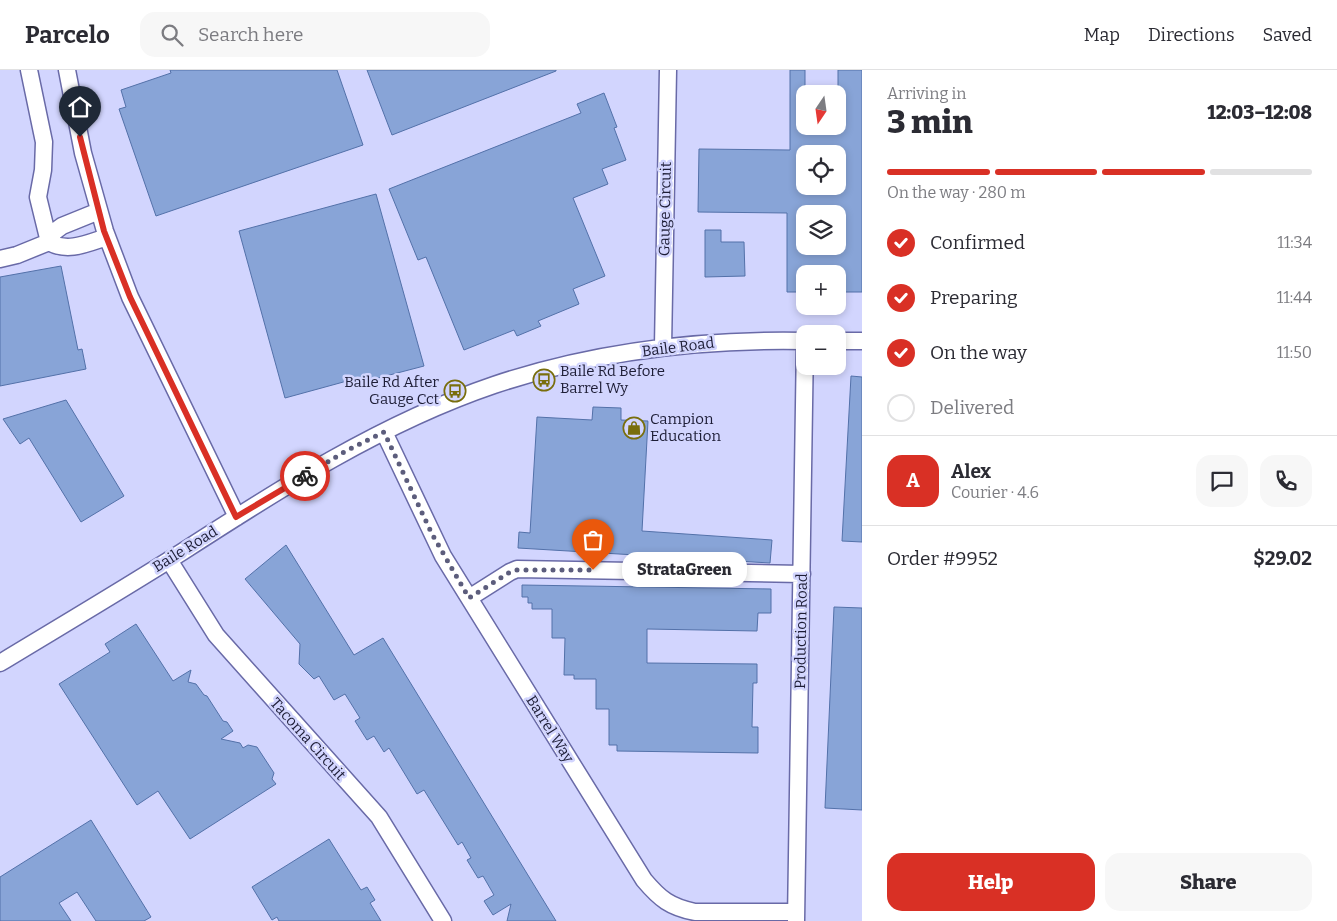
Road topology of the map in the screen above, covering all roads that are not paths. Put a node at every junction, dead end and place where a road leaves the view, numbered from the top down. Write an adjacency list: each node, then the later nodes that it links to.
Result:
1 (29, 70): 6 (street)
2 (67, 70): 4 (street)
3 (668, 70): 11 (street, Gauge Circuit)
4 (99, 211): 5 (street); 6 (street)
5 (107, 237): 6 (street); 14 (street)
6 (49, 242): 7 (street)
7 (0, 259)
8 (796, 341): 11 (street, Baile Road)
9 (846, 341): 10 (street)
10 (862, 341)
11 (663, 347): 13 (street, Baile Road)
12 (805, 375): 16 (street, Production Road)
13 (384, 432): 14 (street, Baile Road); 17 (street, Barrel Way)
14 (236, 517): 15 (street, Baile Road)
15 (169, 560): 18 (street, Baile Road); 20 (street, Tacoma Circuit)
16 (802, 574): 17 (street); 19 (street, Production Road)
17 (469, 598): 19 (street, Barrel Way)
18 (0, 663)
19 (796, 917)
20 (443, 921)

